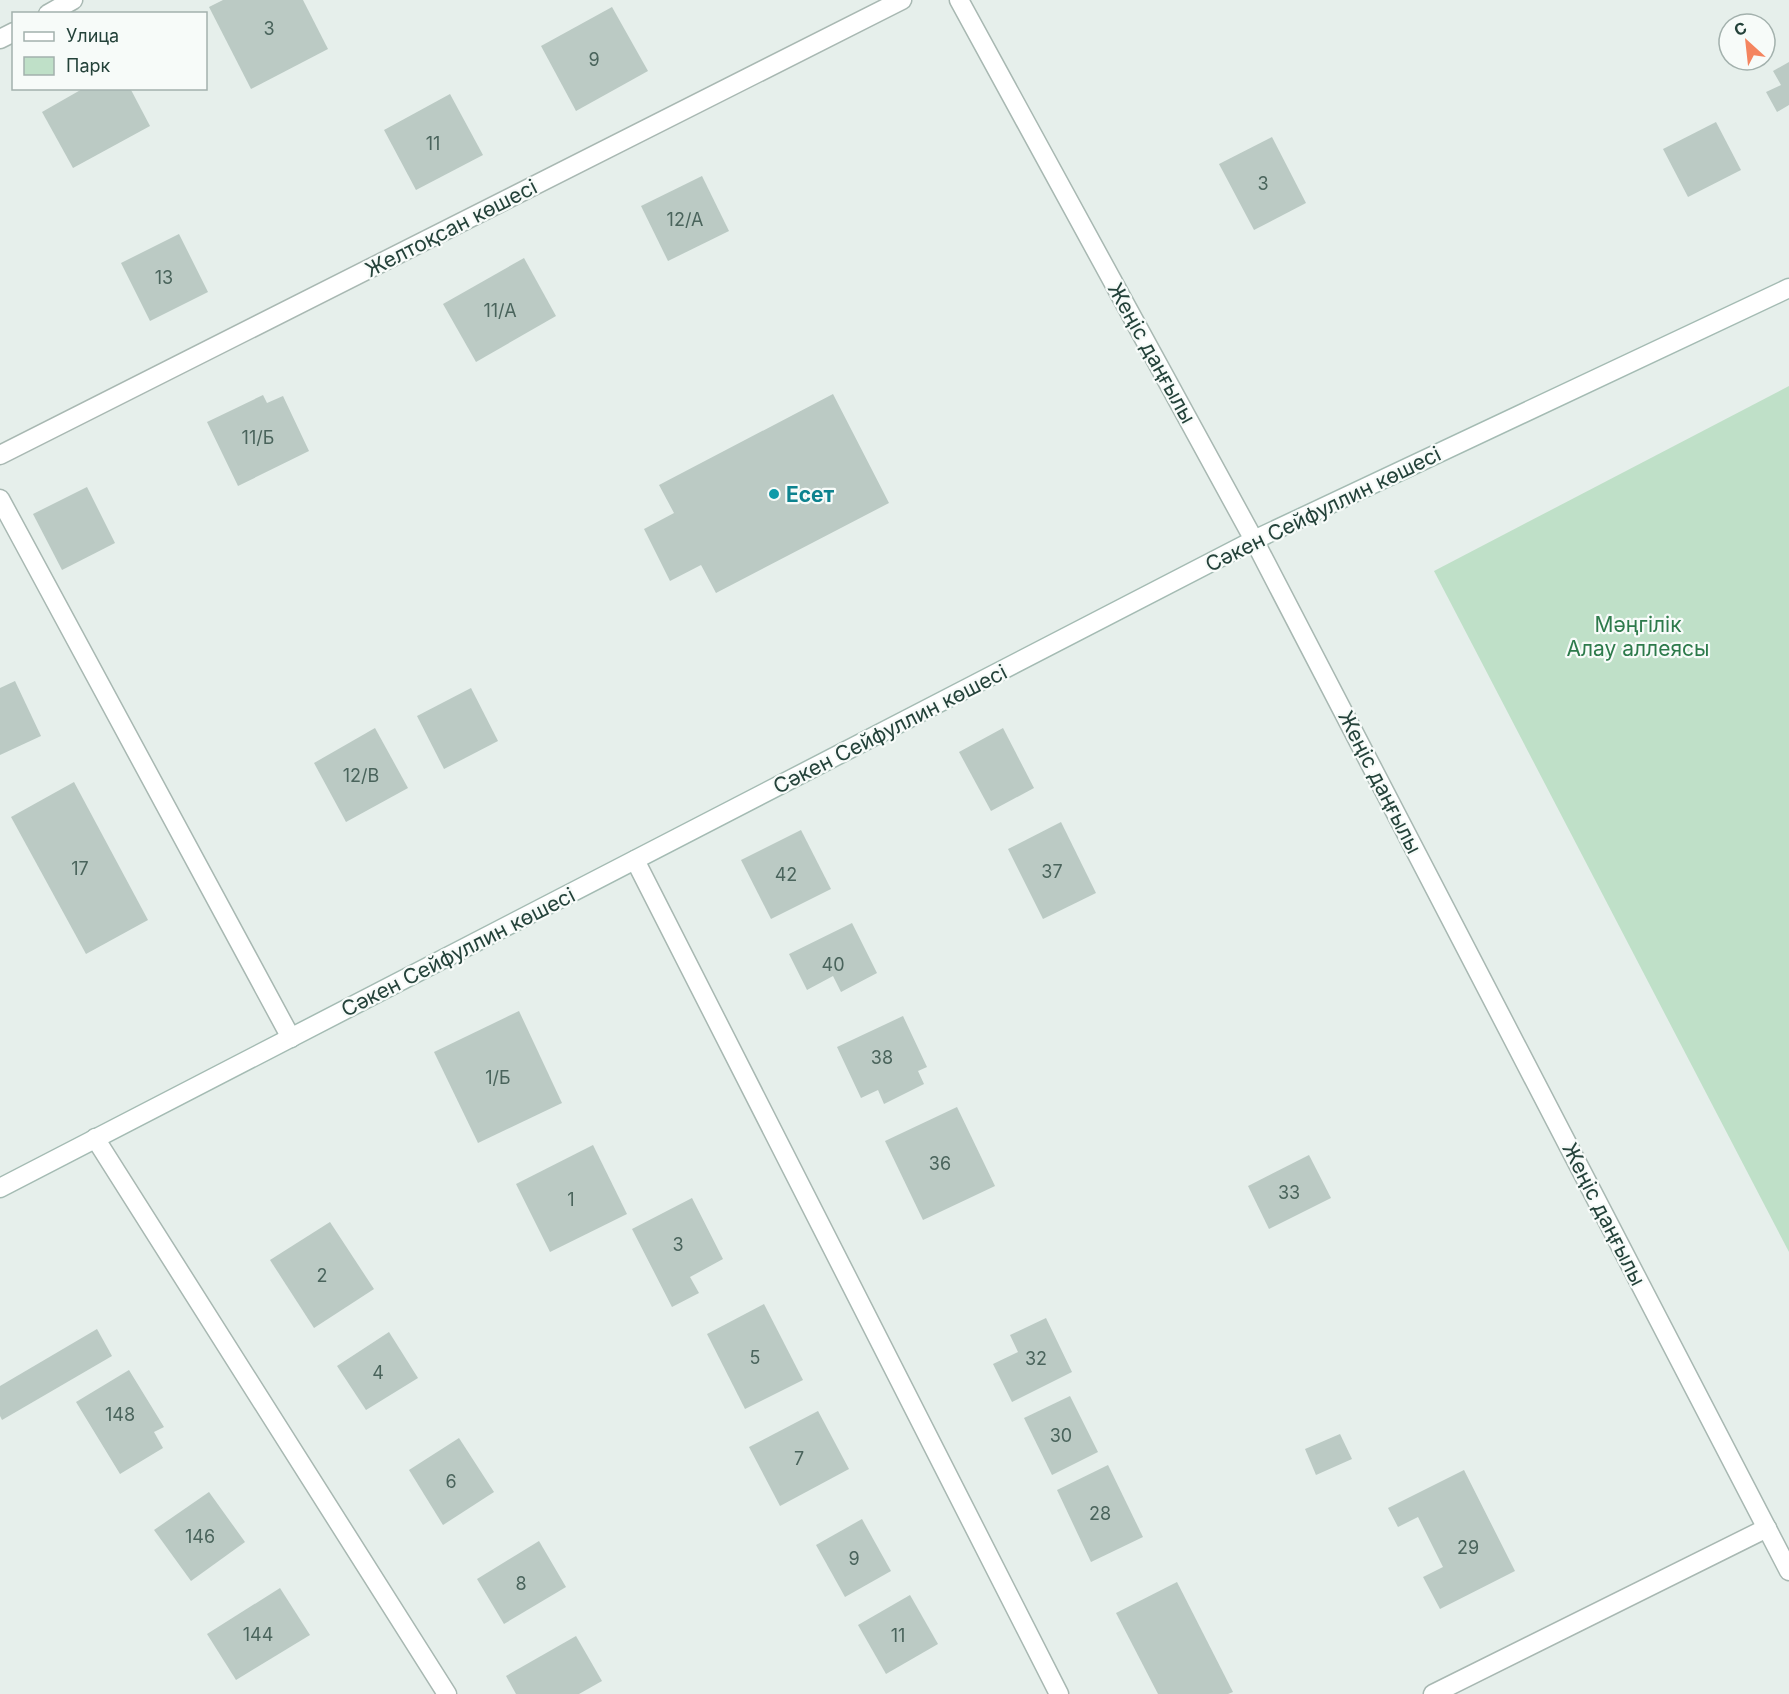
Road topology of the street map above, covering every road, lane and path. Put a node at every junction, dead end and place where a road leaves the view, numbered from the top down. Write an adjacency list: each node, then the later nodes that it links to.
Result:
1 (73, 0): 4 (street)
2 (902, 0): 6 (street, Желтоқсан көшесі)
3 (959, 0): 8 (street, Жеңіс даңғылы)
4 (52, 12)
5 (1789, 288): 8 (street, Сәкен Сейфуллин көшесі)
6 (0, 455)
7 (0, 499): 10 (street)
8 (1254, 540): 9 (street, Сәкен Сейфуллин көшесі); 13 (street, Жеңіс даңғылы)
9 (635, 860): 10 (street, Сәкен Сейфуллин көшесі); 16 (street)
10 (291, 1038): 11 (street, Сәкен Сейфуллин көшесі)
11 (95, 1138): 12 (street, Сәкен Сейфуллин көшесі); 15 (street)
12 (0, 1188)
13 (1767, 1528): 14 (street, Жеңіс даңғылы); 17 (street)
14 (1789, 1571)
15 (447, 1694)
16 (1059, 1694)
17 (1433, 1694)

